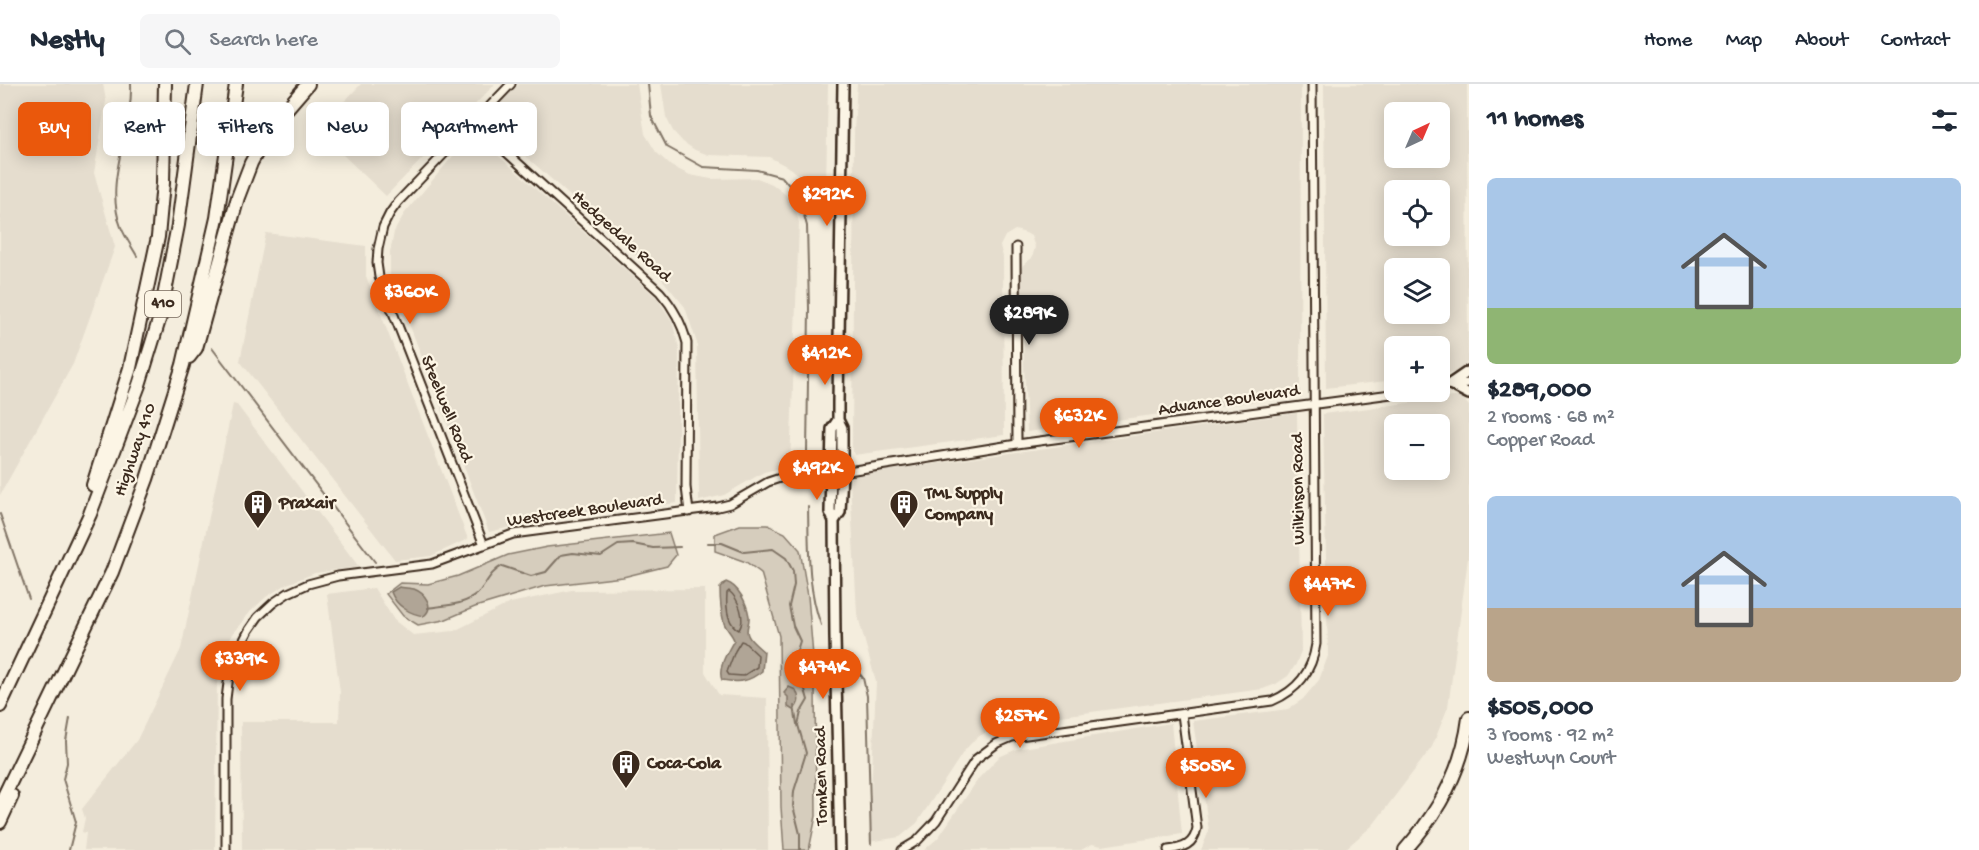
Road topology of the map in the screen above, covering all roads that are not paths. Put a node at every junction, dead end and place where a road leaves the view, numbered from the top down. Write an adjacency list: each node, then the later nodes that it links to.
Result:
1 (165, 84): 24 (highway)
2 (197, 84): 24 (highway, Highway 410 / 410)
3 (236, 84): 12 (highway, Highway 410 / 410)
4 (308, 84): 12 (highway)
5 (511, 84): 8 (street, Steelwell Road)
6 (843, 84): 19 (main road, Tomken Road)
7 (1312, 84): 18 (street, Wilkinson Road)
8 (494, 102)
9 (442, 156): 26 (street, Steelwell Road)
10 (510, 156): 23 (street, Hedgedale Road)
11 (1016, 247): 20 (street)
12 (183, 365): 30 (highway, Highway 410 / 410)
13 (1469, 371): 15 (main road)
14 (1469, 383): 15 (street)
15 (1450, 384): 16 (main road)
16 (1469, 394)
17 (1384, 395): 18 (street, Advance Boulevard)
18 (1313, 405): 20 (street, Advance Boulevard); 28 (street, Wilkinson Road)
19 (838, 420): 21 (main road, Tomken Road); 22 (main road, Tomken Road)
20 (1017, 444): 21 (street, Advance Boulevard)
21 (842, 472): 22 (street, Westcreek Boulevard); 25 (main road, Tomken Road)
22 (831, 473): 23 (street, Westcreek Boulevard); 25 (main road, Tomken Road)
23 (689, 512): 26 (street, Westcreek Boulevard)
24 (90, 514): 27 (highway, Highway 410 / 410)
25 (834, 521): 34 (main road, Tomken Road)
26 (484, 545): 33 (street, Westcreek Boulevard)
27 (0, 706)
28 (1182, 714): 35 (street, Wilkinson Road); 36 (street)
29 (1469, 718): 37 (highway)
30 (15, 774): 31 (highway, Highway 410 / 410); 32 (highway)
31 (0, 804)
32 (0, 822)
33 (226, 850)
34 (840, 850)
35 (902, 850)
36 (1168, 850)
37 (1406, 850)

